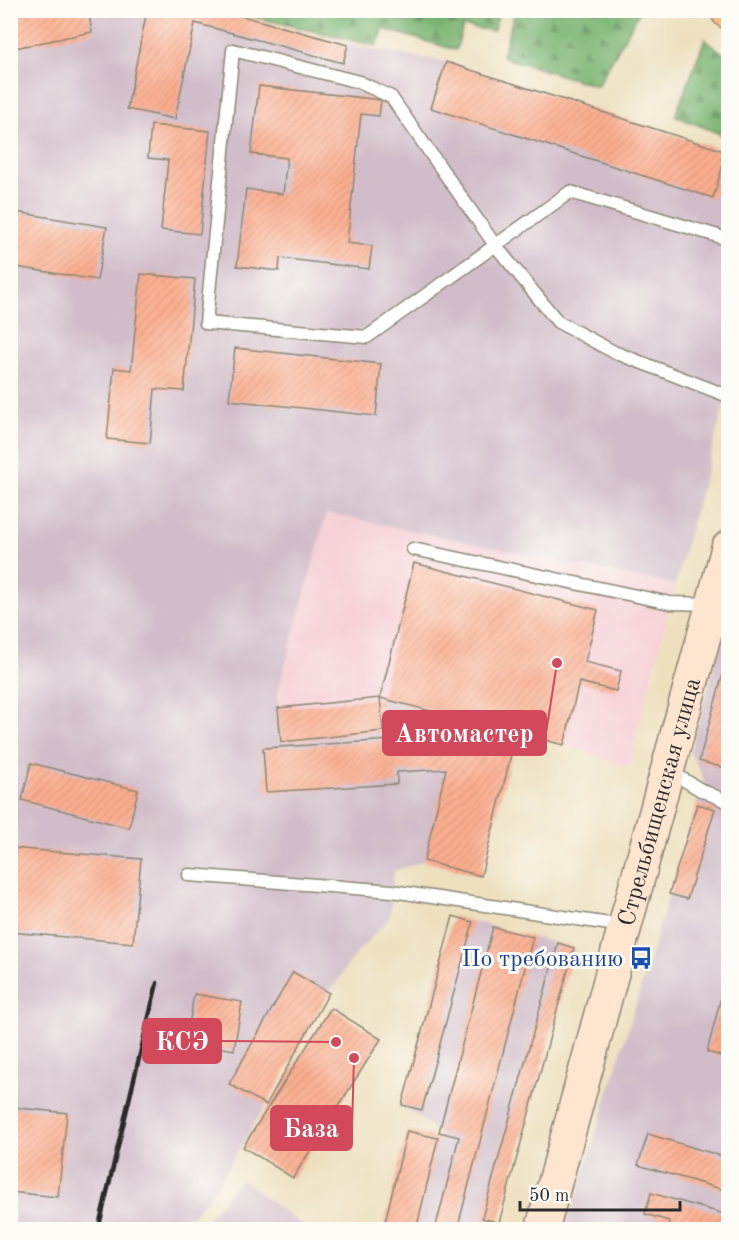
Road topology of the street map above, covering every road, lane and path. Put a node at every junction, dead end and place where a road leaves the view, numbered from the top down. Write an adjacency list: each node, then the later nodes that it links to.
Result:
1 (729, 240): 2 (lane)
2 (495, 245): 2 (lane); 3 (lane)
3 (729, 396)
4 (729, 548): 6 (main road, Стрельбищенская улица)
5 (413, 549): 6 (lane)
6 (713, 604): 7 (main road, Стрельбищенская улица)
7 (668, 770): 8 (lane); 10 (main road, Стрельбищенская улица)
8 (729, 802)
9 (189, 874): 10 (lane)
10 (625, 927): 11 (main road, Стрельбищенская улица)
11 (542, 1230)

